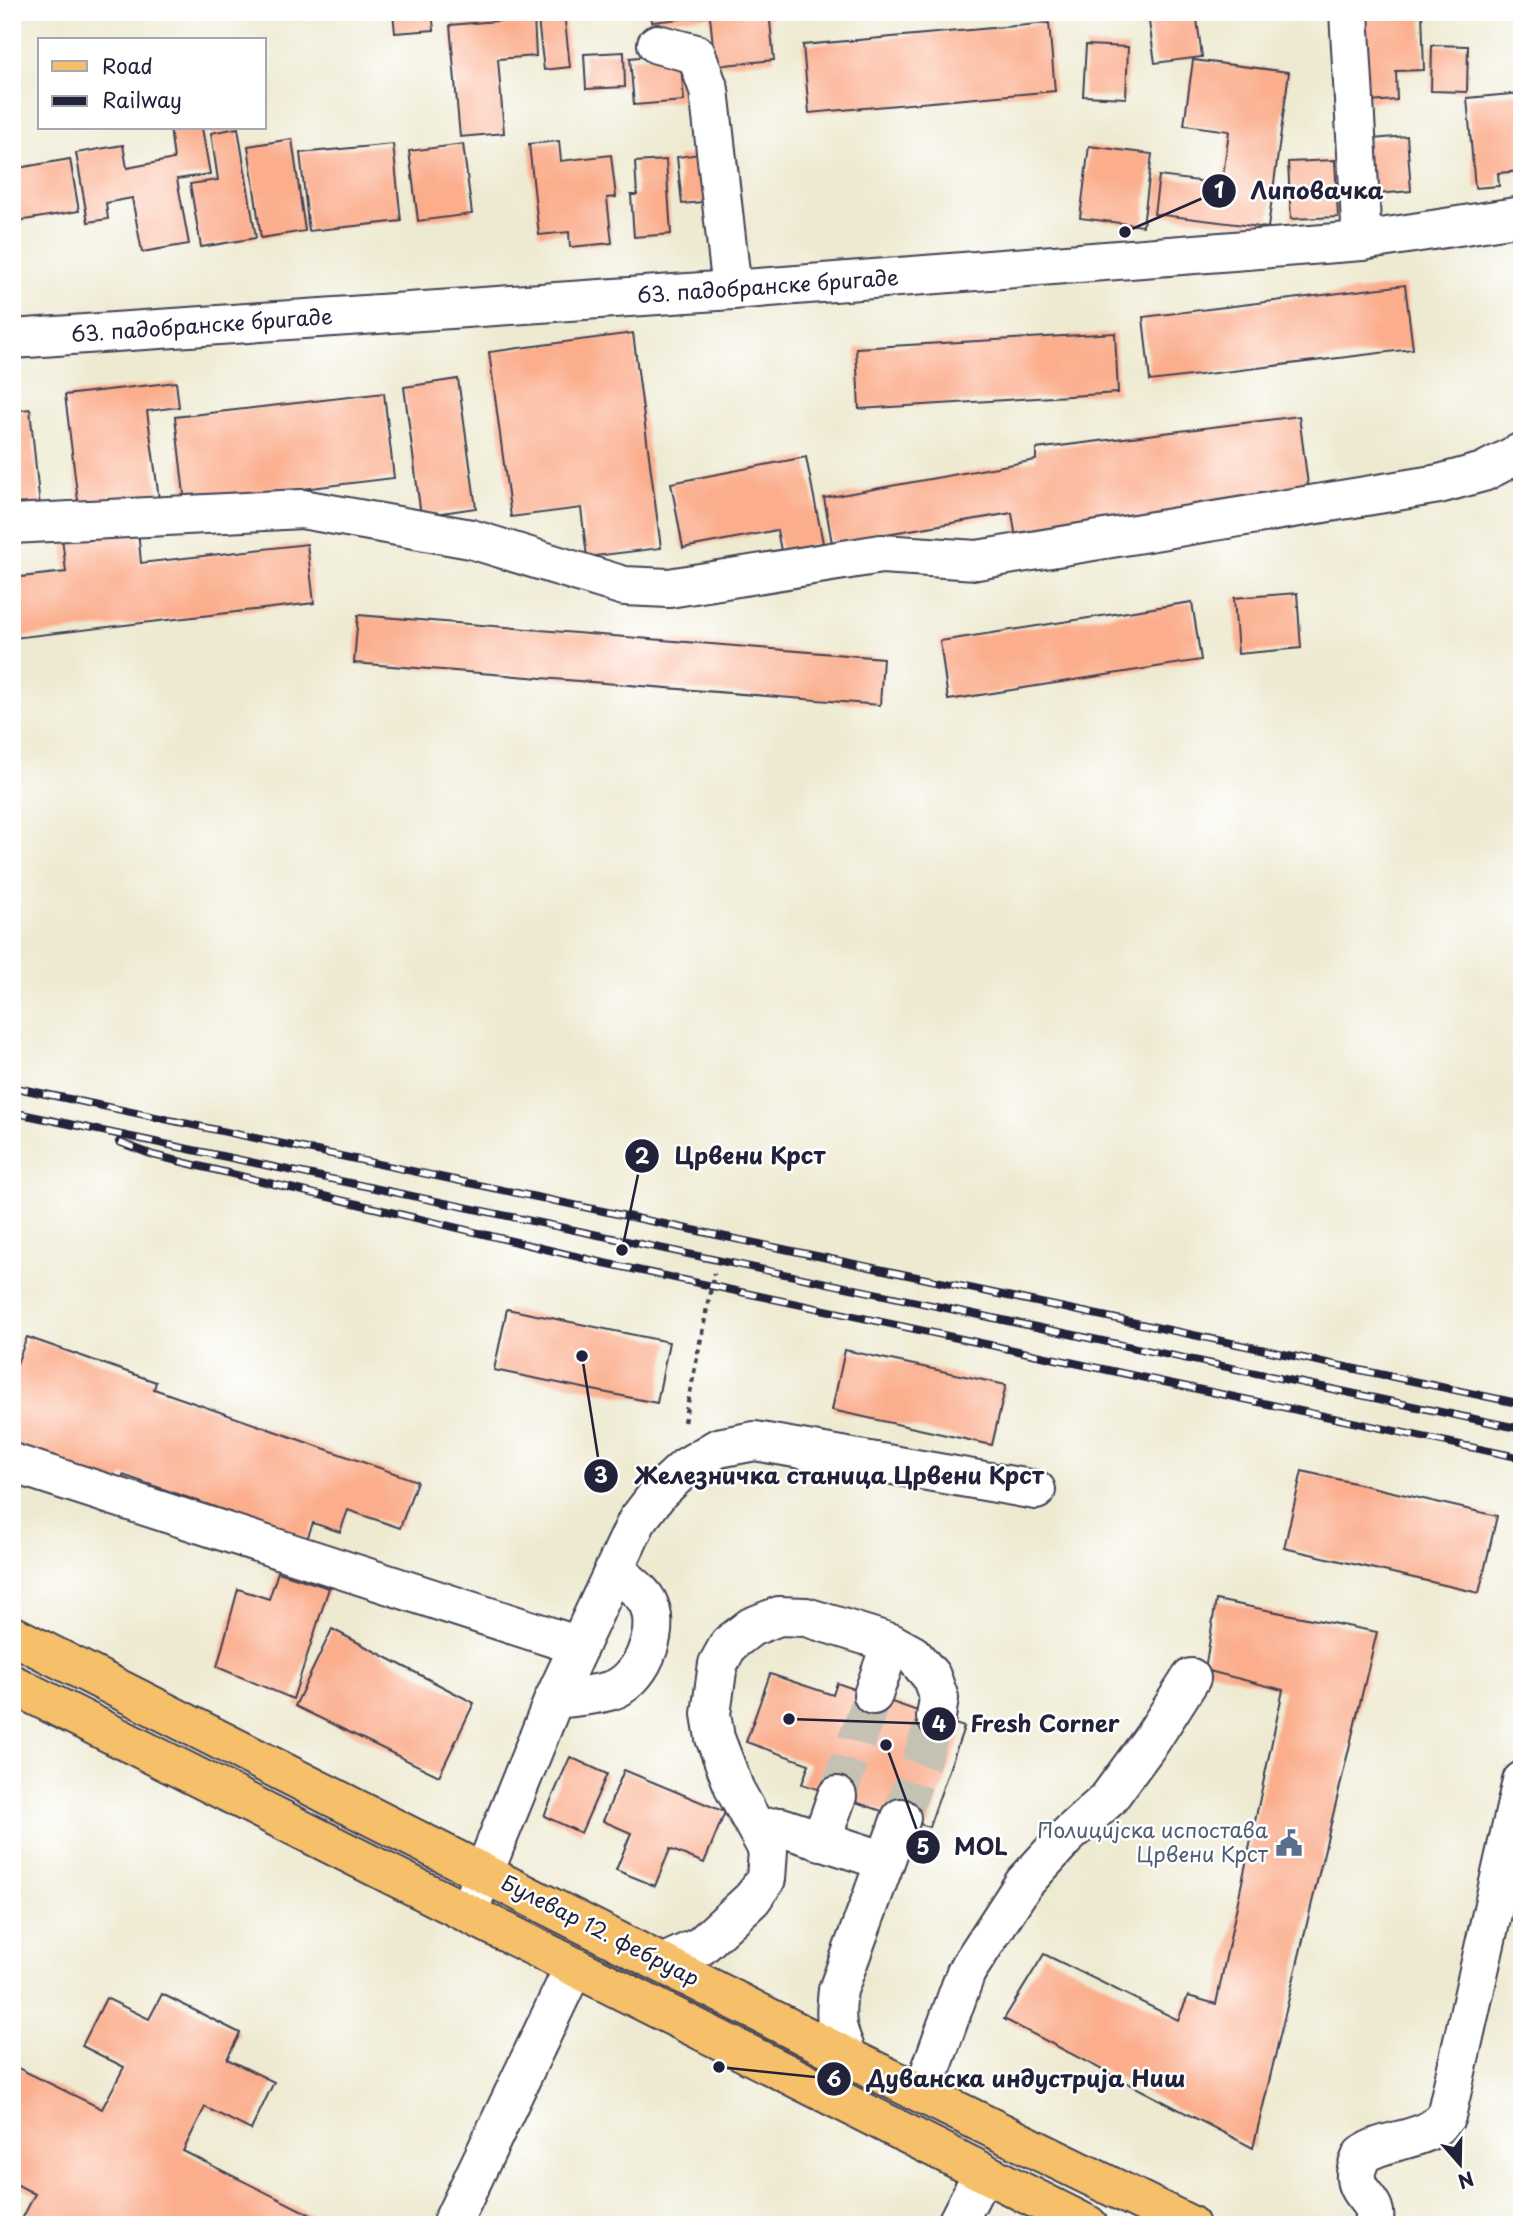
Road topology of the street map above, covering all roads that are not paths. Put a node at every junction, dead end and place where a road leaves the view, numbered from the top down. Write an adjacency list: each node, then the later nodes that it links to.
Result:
1 (1349, 12): 4 (street)
2 (657, 44): 5 (street)
3 (1522, 216): 4 (street, 63. падобранске бригаде)
4 (1362, 241): 5 (street, 63. падобранске бригаде)
5 (732, 290): 6 (street, 63. падобранске бригаде)
6 (12, 339)
7 (1522, 452): 8 (street)
8 (12, 524)
9 (12, 1463): 14 (street)
10 (1036, 1490): 11 (street)
11 (615, 1570): 14 (street); 18 (street)
12 (12, 1635): 26 (main road, Булевар 12. фебруар)
13 (891, 1643): 17 (street); 19 (street); 23 (street)
14 (579, 1646): 18 (street)
15 (1191, 1678): 31 (street)
16 (12, 1685): 27 (main road, Булевар 12. фебруар)
17 (873, 1695)
18 (554, 1699): 26 (street)
19 (936, 1717)
20 (1522, 1781): 37 (street)
21 (837, 1796): 24 (street)
22 (901, 1818): 25 (street)
23 (757, 1829): 24 (street); 28 (street)
24 (821, 1841): 25 (street)
25 (885, 1861): 30 (street)
26 (483, 1872): 27 (street); 28 (main road, Булевар 12. фебруар)
27 (468, 1912): 29 (main road, Булевар 12. фебруар)
28 (664, 1963): 30 (main road, Булевар 12. фебруар)
29 (574, 1967): 32 (main road, Булевар 12. фебруар); 33 (street)
30 (849, 2058): 31 (main road, Булевар 12. фебруар)
31 (923, 2092): 36 (main road, Булевар 12. фебруар)
32 (983, 2172): 34 (street); 35 (main road, Булевар 12. фебруар)
33 (451, 2225)
34 (956, 2225)
35 (1088, 2225)
36 (1190, 2225)
37 (1372, 2225)

